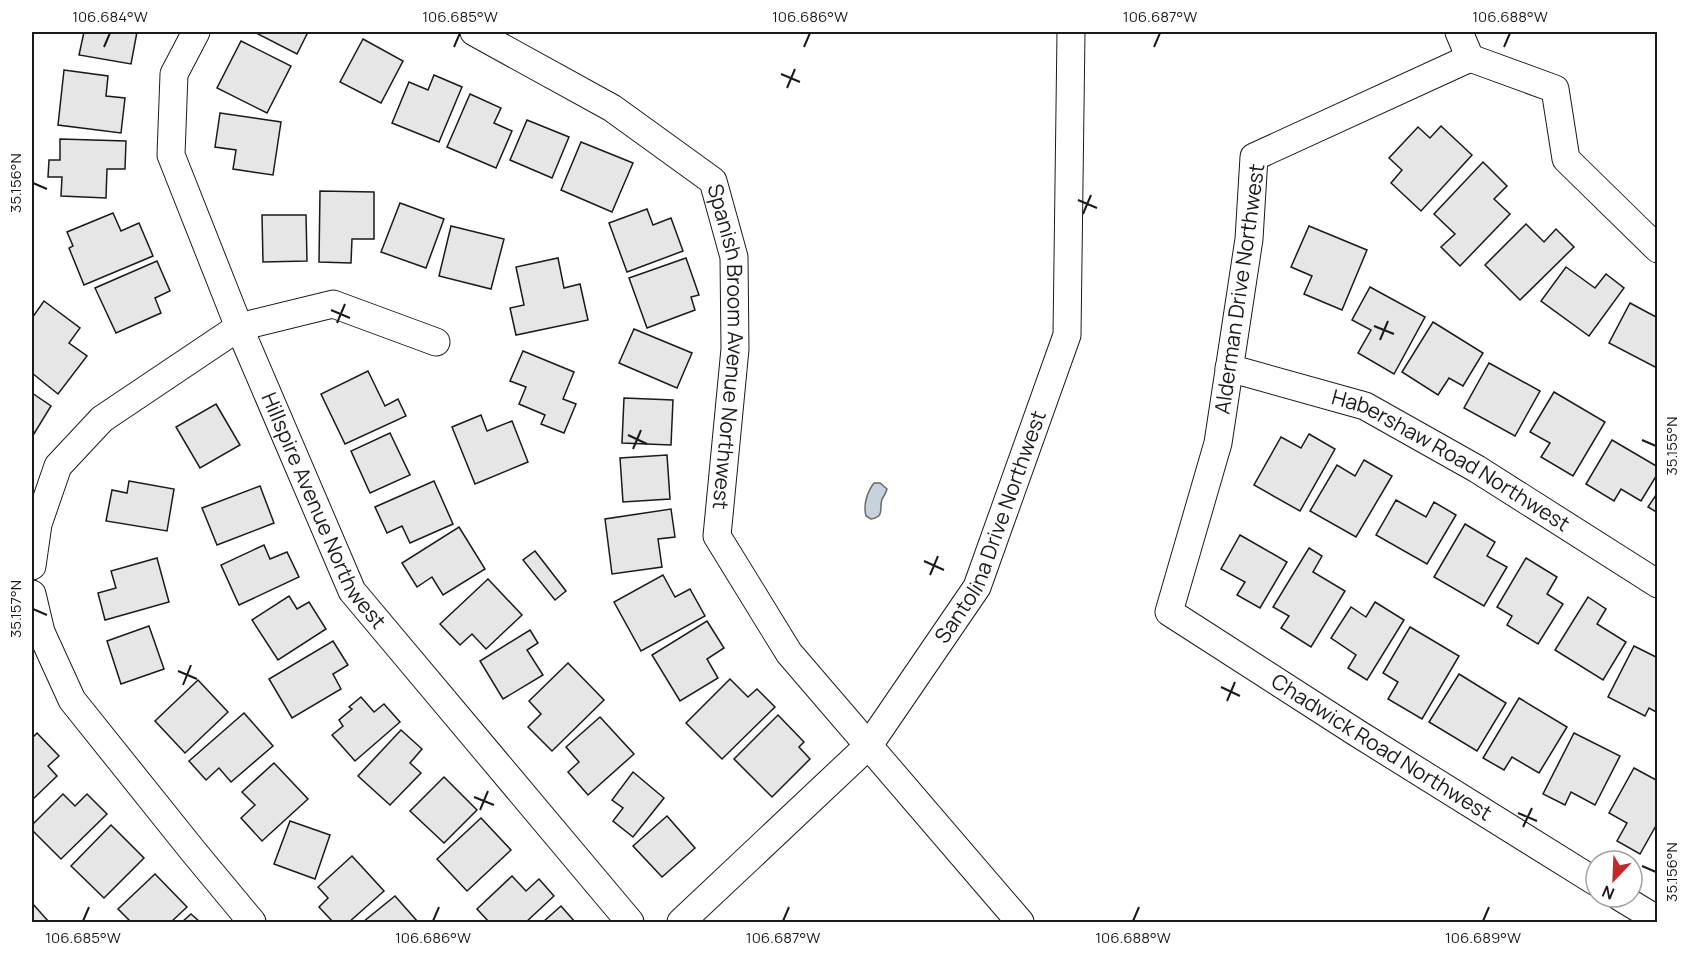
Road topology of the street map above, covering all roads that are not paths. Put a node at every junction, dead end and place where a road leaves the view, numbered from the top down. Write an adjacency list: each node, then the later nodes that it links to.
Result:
1 (196, 32): 7 (street, Hillspire Avenue Northwest)
2 (474, 32): 14 (street, Spanish Broom Avenue Northwest)
3 (1071, 32): 14 (street, Santolina Drive Northwest)
4 (1459, 32): 5 (street)
5 (1470, 58): 6 (street); 9 (street, Alderman Drive Northwest)
6 (1658, 249)
7 (239, 327): 8 (street); 10 (street); 19 (street, Hillspire Avenue Northwest)
8 (436, 342)
9 (1230, 368): 11 (street, Habershaw Road Northwest); 13 (street, Alderman Drive Northwest)
10 (32, 566)
11 (1658, 584)
12 (32, 594): 18 (street)
13 (1169, 612): 15 (street, Chadwick Road Northwest)
14 (869, 745): 20 (street, Santolina Drive Northwest); 21 (street, Spanish Broom Avenue Northwest)
15 (1584, 875)
16 (1640, 909): 17 (street)
17 (1658, 920)
18 (252, 922)
19 (630, 922)
20 (681, 922)
21 (1020, 922)

